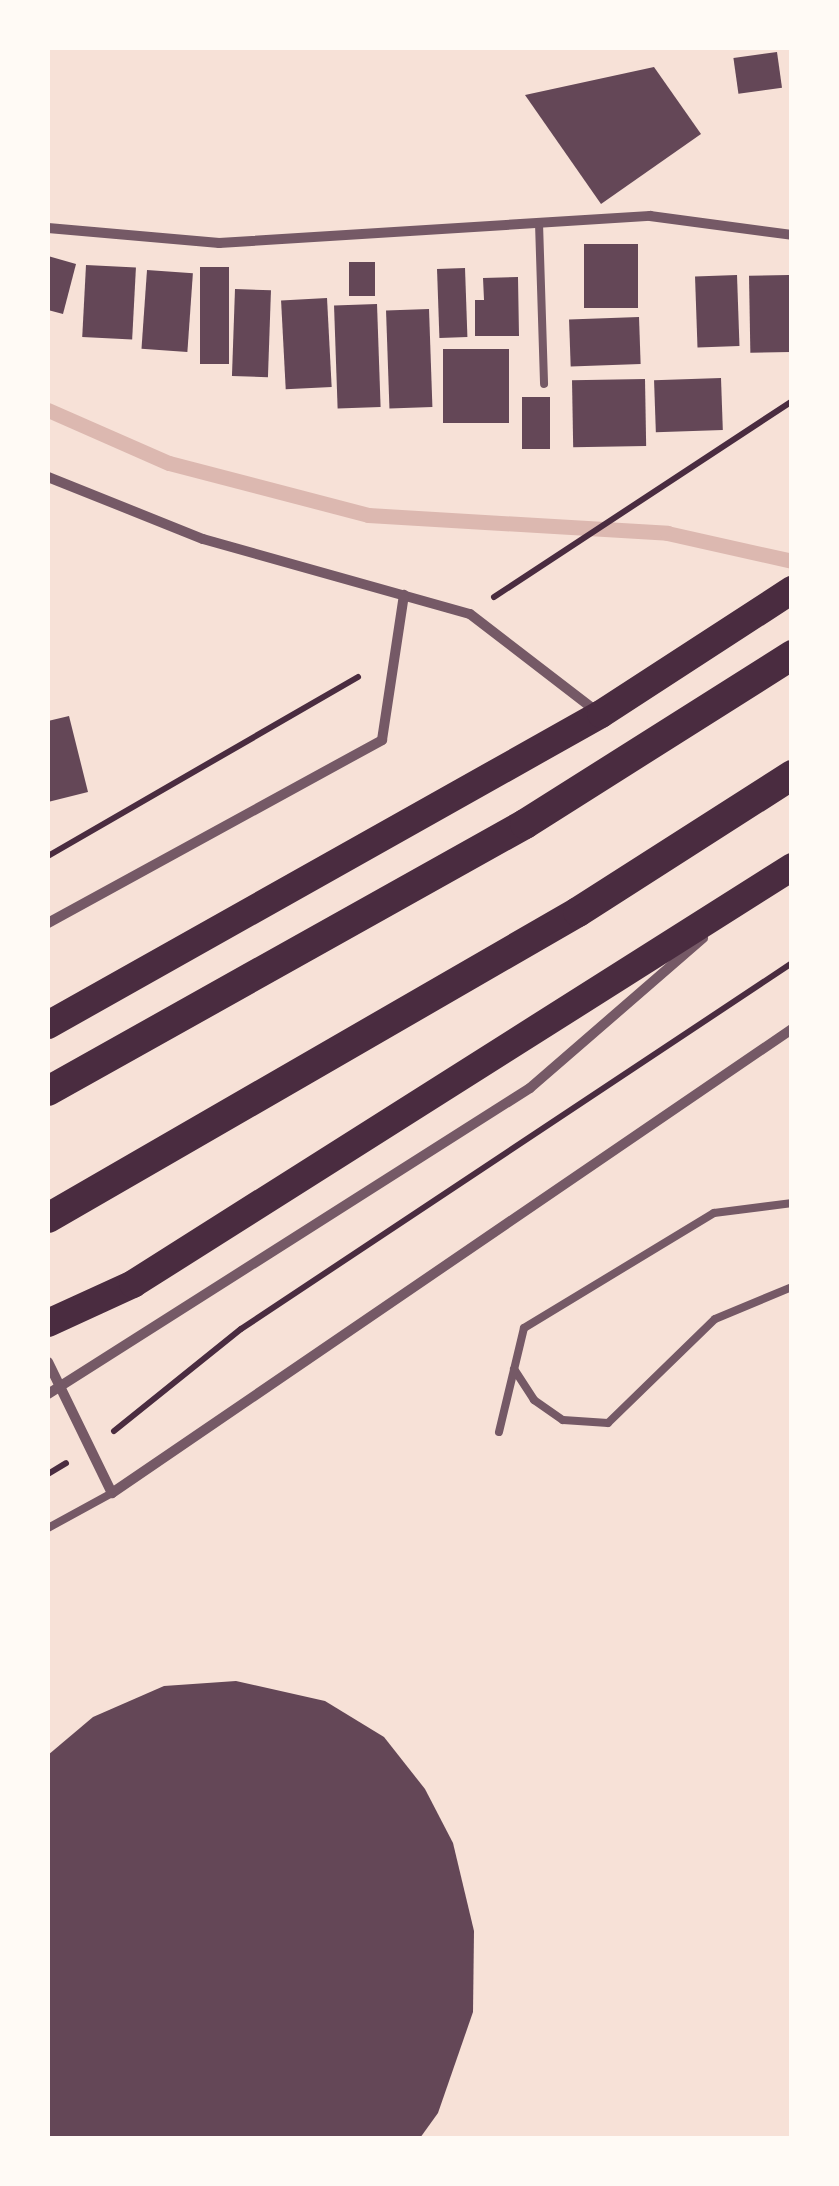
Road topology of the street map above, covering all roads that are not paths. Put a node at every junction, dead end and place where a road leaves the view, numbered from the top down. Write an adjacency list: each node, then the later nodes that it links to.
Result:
1 (539, 223): 2 (street); 3 (street); 4 (lane)
2 (48, 228)
3 (792, 235)
4 (544, 384)
5 (48, 477): 7 (street)
6 (792, 590): 9 (highway)
7 (404, 595): 9 (street); 13 (street)
8 (792, 655): 16 (highway)
9 (601, 714): 14 (highway)
10 (792, 775): 18 (highway)
11 (792, 867): 12 (highway)
12 (741, 904): 20 (highway); 23 (street)
13 (48, 923)
14 (48, 1025)
15 (792, 1029): 26 (street)
16 (48, 1091)
17 (792, 1203): 22 (lane)
18 (48, 1218)
19 (792, 1287): 22 (lane)
20 (48, 1323)
21 (48, 1362): 23 (street)
22 (514, 1369): 25 (lane)
23 (58, 1386): 24 (street); 26 (street)
24 (48, 1394)
25 (498, 1432)
26 (112, 1492): 27 (lane)
27 (48, 1528)

